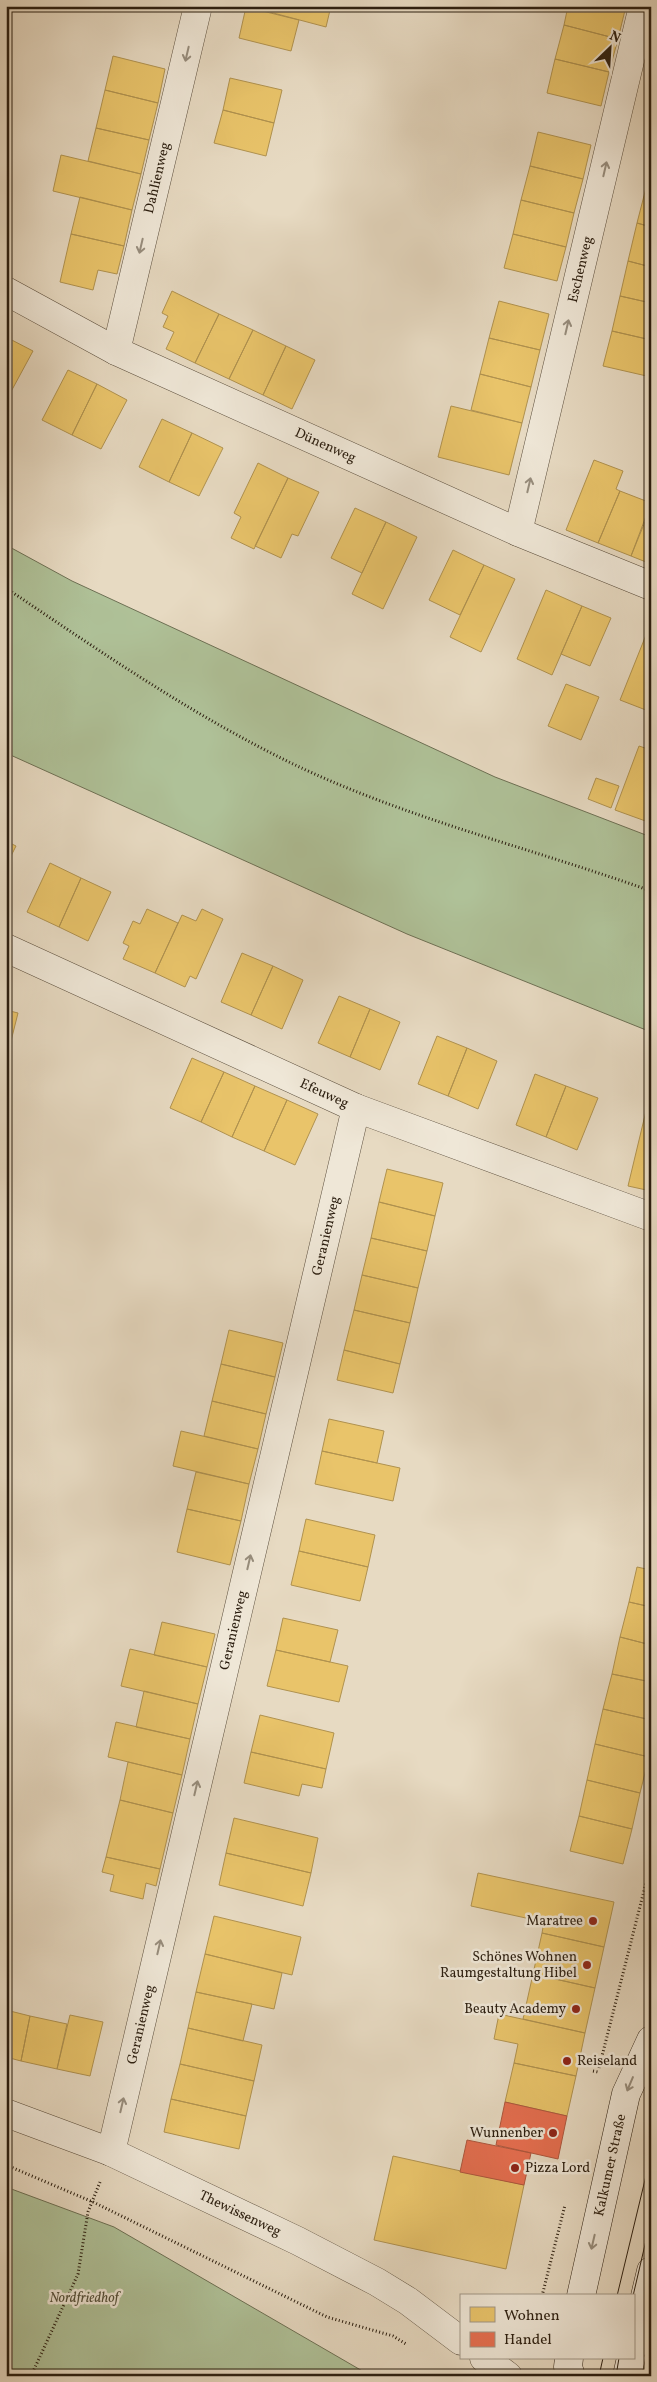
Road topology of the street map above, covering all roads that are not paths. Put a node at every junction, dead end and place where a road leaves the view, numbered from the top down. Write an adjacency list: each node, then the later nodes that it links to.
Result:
1 (198, 6): 4 (street, Dahlienweg, one-way to 4)
2 (643, 6): 5 (street, Eschenweg, one-way to 2)
3 (6, 291): 4 (street, Dünenweg)
4 (116, 351): 5 (street, Dünenweg)
5 (518, 532): 6 (street, Dünenweg)
6 (651, 586)
7 (6, 948): 8 (street, Efeuweg)
8 (356, 1108): 9 (street, Efeuweg); 12 (street, Geranienweg, one-way to 8)
9 (651, 1217)
10 (651, 2040): 14 (street, Kalkumer Straße, one-way to 14)
11 (6, 2114): 12 (street, Thewissenweg)
12 (111, 2152): 15 (street, Thewissenweg)
13 (651, 2271): 16 (street)
14 (581, 2294)
15 (460, 2340)
16 (634, 2343)
17 (487, 2360): 20 (street)
18 (569, 2360): 21 (street)
19 (631, 2360): 22 (street)
20 (508, 2376)
21 (571, 2376)
22 (627, 2376)

